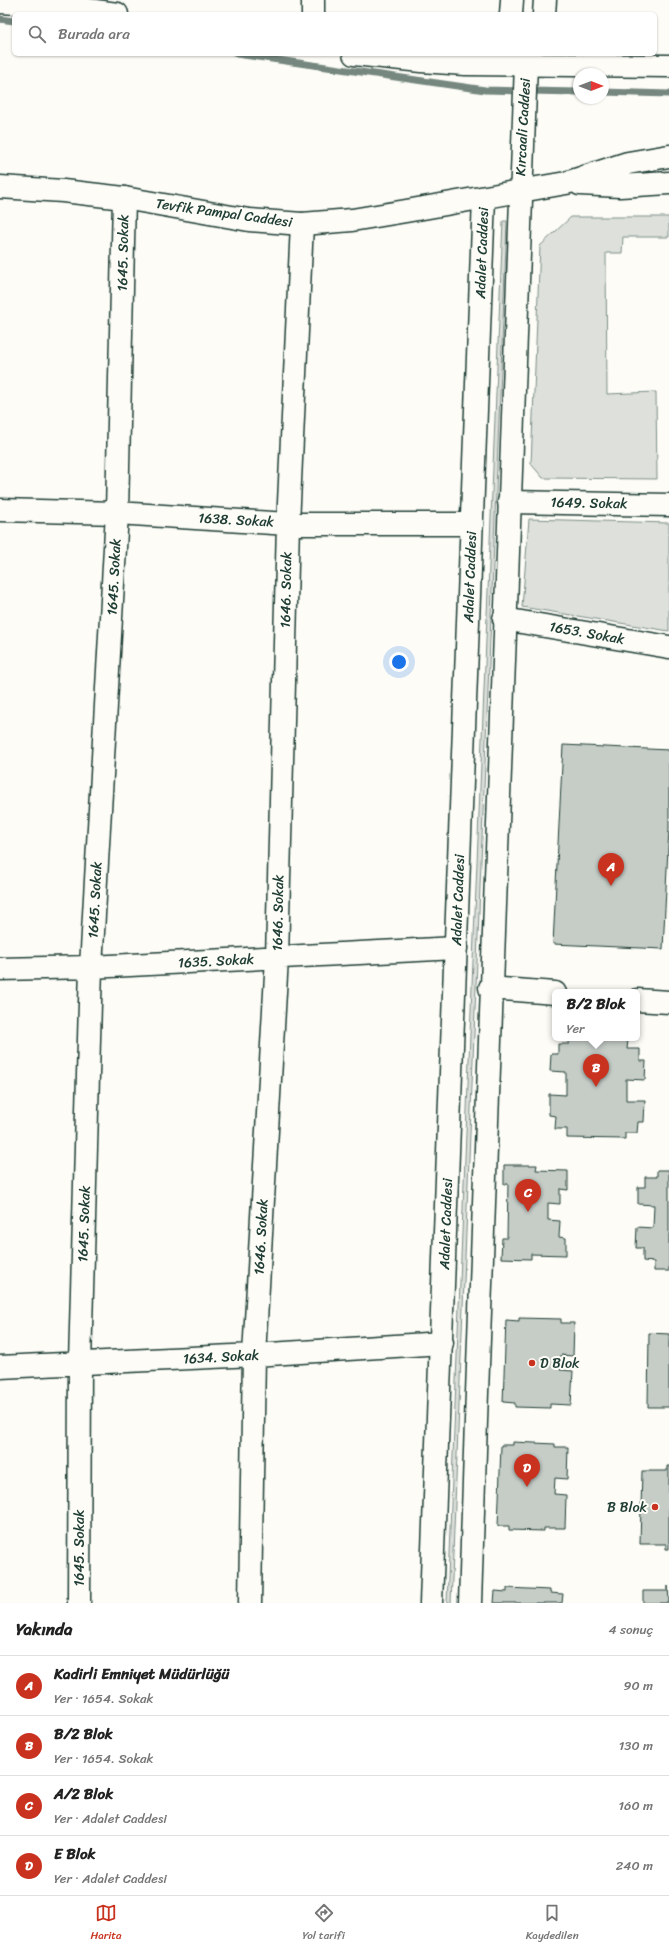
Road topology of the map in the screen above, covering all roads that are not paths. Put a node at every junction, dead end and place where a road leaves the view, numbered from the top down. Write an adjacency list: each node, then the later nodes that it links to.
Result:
1 (313, 0): 6 (street)
2 (512, 0): 7 (street)
3 (545, 0): 8 (street)
4 (0, 2): 5 (street)
5 (109, 9)
6 (313, 12)
7 (511, 12)
8 (544, 12)
9 (373, 56): 10 (street)
10 (526, 57): 11 (street); 16 (street, Kırcaali Caddesi)
11 (669, 66)
12 (669, 156): 13 (street, Tevfik Pampal Caddesi)
13 (566, 183): 14 (street, Tevfik Pampal Caddesi); 16 (street, Tevfik Pampal Caddesi)
14 (669, 183)
15 (0, 187): 17 (street, Tevfik Pampal Caddesi)
16 (520, 191): 18 (street, Tevfik Pampal Caddesi); 20 (street, Kırcaali Caddesi)
17 (124, 198): 19 (street, Tevfik Pampal Caddesi); 23 (street, 1645. Sokak)
18 (484, 198): 19 (street, Tevfik Pampal Caddesi); 25 (street, Adalet Caddesi)
19 (302, 224): 24 (street, 1646. Sokak)
20 (508, 502): 21 (street, 1649. Sokak); 26 (street, Kırcaali Caddesi)
21 (669, 505)
22 (0, 510): 23 (street, 1638. Sokak)
23 (117, 513): 24 (street, 1638. Sokak); 30 (street, 1645. Sokak)
24 (288, 524): 25 (street, 1638. Sokak); 29 (street, 1646. Sokak)
25 (472, 524): 28 (street, Adalet Caddesi)
26 (504, 619): 27 (street, 1653. Sokak); 32 (street, Kırcaali Caddesi)
27 (669, 647)
28 (456, 948): 29 (street, 1635. Sokak); 36 (street, Adalet Caddesi)
29 (277, 958): 30 (street, 1635. Sokak); 37 (street, 1646. Sokak)
30 (91, 967): 31 (street, 1635. Sokak); 38 (street, 1645. Sokak)
31 (0, 969)
32 (490, 988): 33 (street); 43 (street, Kırcaali Caddesi)
33 (552, 993)
34 (640, 1000): 35 (street)
35 (669, 1002)
36 (442, 1343): 37 (street, 1634. Sokak); 42 (street, Adalet Caddesi)
37 (254, 1355): 38 (street, 1634. Sokak); 41 (street, 1646. Sokak)
38 (80, 1363): 39 (street, 1634. Sokak); 40 (street, 1645. Sokak)
39 (0, 1367)
40 (79, 1603)
41 (250, 1603)
42 (431, 1603)
43 (470, 1603)

